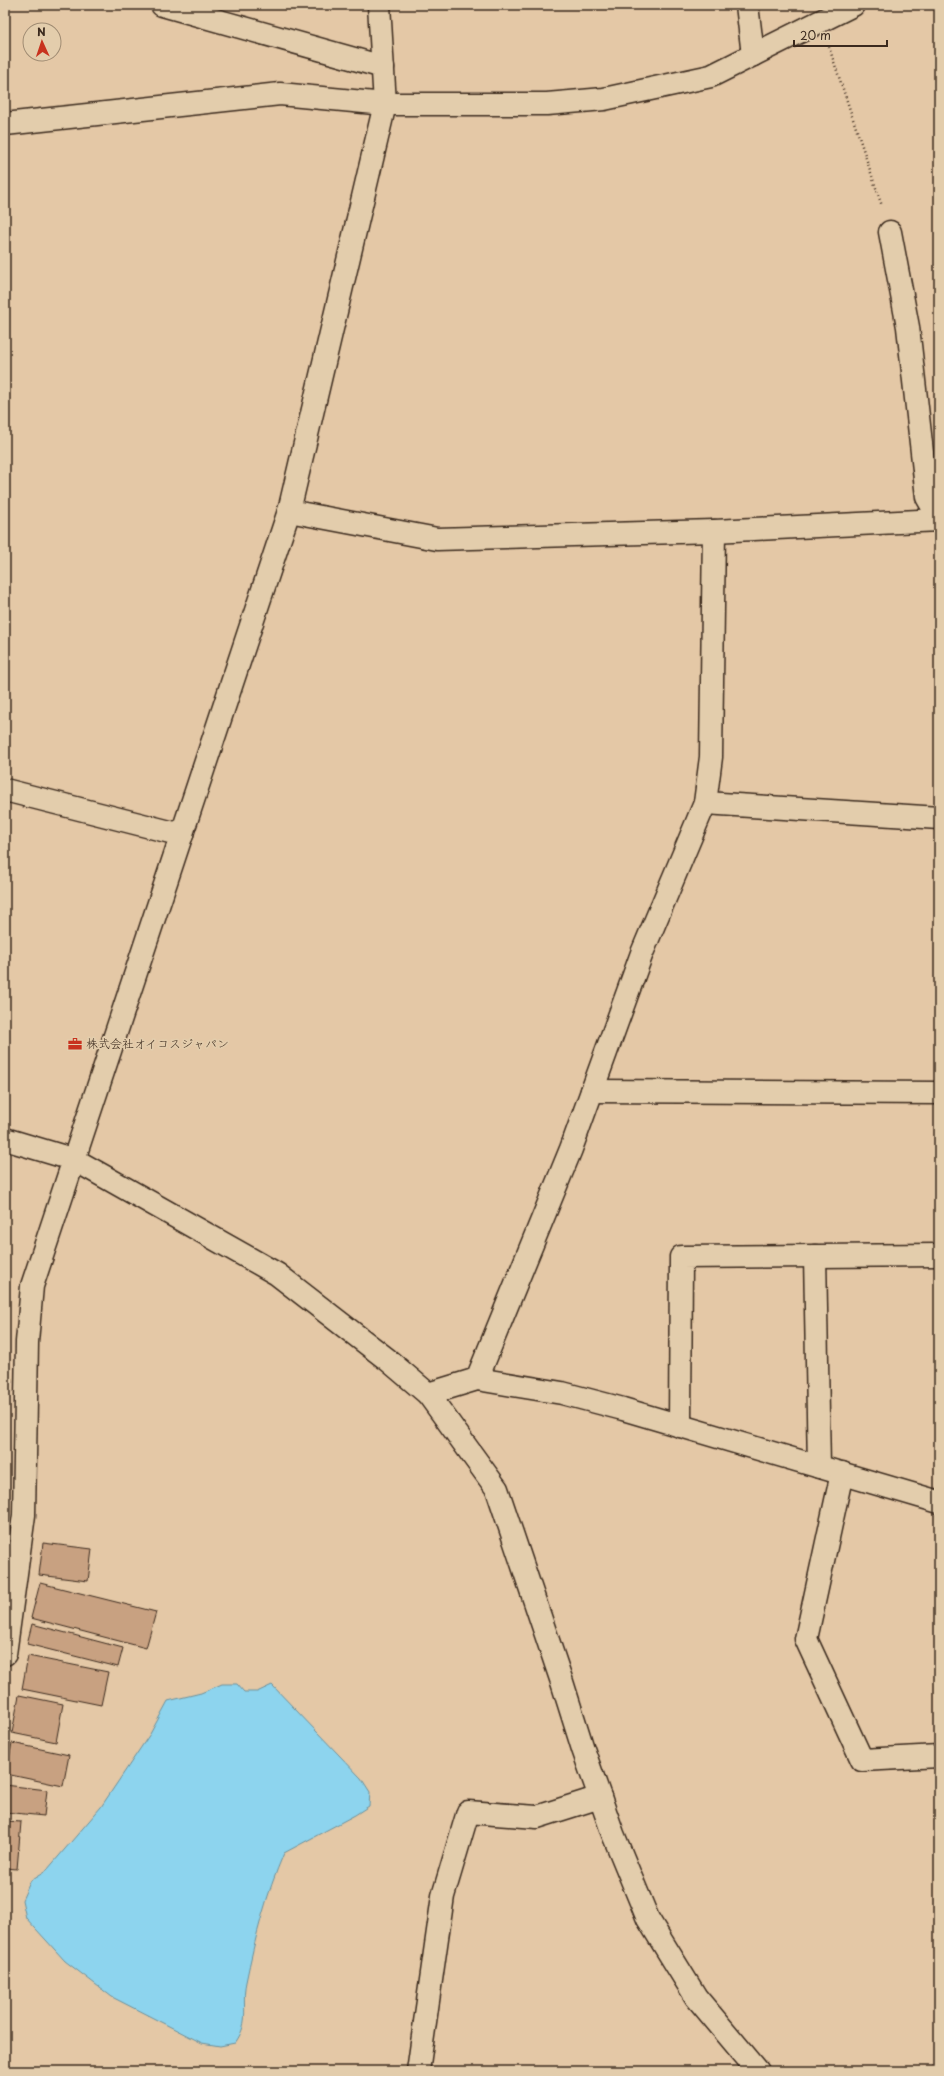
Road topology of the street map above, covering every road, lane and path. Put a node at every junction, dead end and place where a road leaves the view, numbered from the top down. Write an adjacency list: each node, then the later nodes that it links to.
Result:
1 (162, 5): 7 (street)
2 (379, 5): 7 (street)
3 (747, 5): 6 (street)
4 (853, 5): 5 (street)
5 (820, 22): 6 (street); 10 (path)
6 (753, 55): 8 (street)
7 (383, 67): 8 (street)
8 (385, 104): 9 (street); 11 (street)
9 (5, 124)
10 (890, 232): 12 (street)
11 (289, 511): 13 (street); 17 (street)
12 (939, 519): 13 (street)
13 (714, 531): 15 (street)
14 (5, 790): 17 (street)
15 (705, 803): 16 (street); 18 (street)
16 (939, 818)
17 (182, 835): 21 (street)
18 (592, 1091): 19 (street); 24 (street)
19 (939, 1093)
20 (5, 1139): 21 (street)
21 (75, 1160): 25 (street); 30 (street)
22 (939, 1255): 23 (street)
23 (815, 1256): 26 (street); 27 (street)
24 (477, 1379): 25 (street); 26 (street)
25 (428, 1394): 33 (street)
26 (680, 1426): 27 (street)
27 (819, 1467): 28 (street)
28 (842, 1473): 29 (street); 32 (street)
29 (939, 1502)
30 (10, 1597): 31 (street)
31 (5, 1654)
32 (939, 1756)
33 (600, 1797): 34 (street); 35 (street)
34 (418, 2071)
35 (758, 2071)

